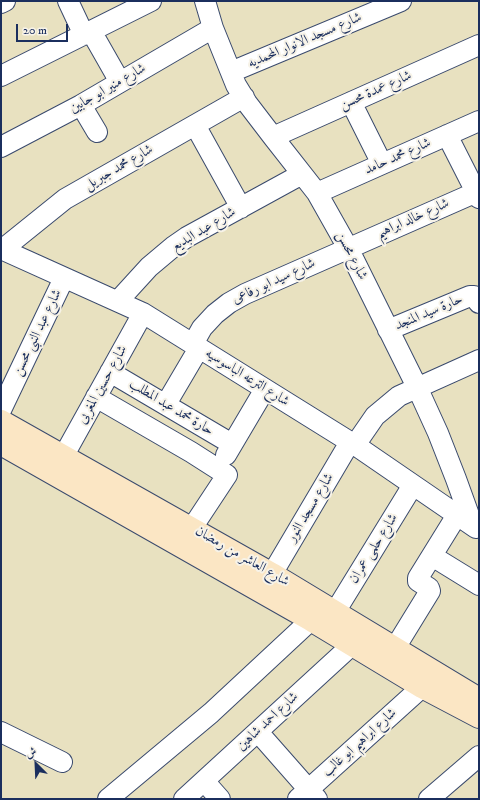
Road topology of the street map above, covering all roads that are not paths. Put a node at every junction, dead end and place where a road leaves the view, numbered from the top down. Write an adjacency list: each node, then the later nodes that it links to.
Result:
1 (5, 1): 6 (street)
2 (68, 1): 8 (street)
3 (151, 1): 8 (street)
4 (205, 1): 7 (street, شارع محسن)
5 (402, 1): 10 (street, شارع مسجد الانوار المحمديه)
6 (1, 3)
7 (213, 28): 10 (street, شارع محسن); 12 (street, شارع منير ابو جابين)
8 (88, 33): 11 (street); 12 (street)
9 (479, 45): 14 (street, شارع عمدة محسن)
10 (231, 72): 13 (street, شارع محسن)
11 (1, 76)
12 (120, 82): 15 (street, شارع منير ابو جابين)
13 (244, 98): 17 (street, شارع محمد جبريل); 20 (street, شارع محسن)
14 (351, 102): 20 (street, شارع عمدة محسن); 22 (street)
15 (81, 105): 18 (street); 21 (street, شارع منير ابو جابين)
16 (479, 120): 19 (street, شارع محمد حامد)
17 (195, 125): 26 (street); 28 (street, شارع محمد جبريل)
18 (96, 132)
19 (447, 135): 22 (street, شارع محمد حامد); 25 (street)
20 (273, 137): 23 (street, شارع محسن)
21 (1, 148)
22 (382, 164): 24 (street, شارع محمد حامد)
23 (302, 174): 24 (street, شارع محسن); 26 (street, شارع عبد البديع)
24 (317, 193): 27 (street, شارع محسن)
25 (478, 194): 27 (street, شارع خالد ابراهيم)
26 (241, 208): 31 (street, شارع عبد البديع)
27 (348, 248): 33 (street, شارع محسن); 34 (street, شارع سيد ابو رفاعى)
28 (2, 249): 29 (street, شارع الترعه الباسوسيه)
29 (64, 278): 31 (street, شارع الترعه الباسوسيه); 41 (street, شارع عبد النبى محسن)
30 (475, 300): 33 (street, حارة سيد المنجد)
31 (118, 301): 32 (street, شارع الترعه الباسوسيه)
32 (143, 313): 34 (street, شارع الترعه الباسوسيه); 36 (street, شارع حسين المغربى)
33 (388, 330): 37 (street, شارع محسن)
34 (196, 346): 38 (street, شارع الترعه الباسوسيه); 40 (street, شارع سيد ابو رفاعى)
35 (479, 360): 37 (street, شارع مسجد النور)
36 (110, 372): 39 (street, شارع حسين المغربى); 40 (street, حارة محمد عبد المطلب)
37 (417, 387): 45 (street, شارع مسجد النور); 49 (street, شارع محسن)
38 (265, 389): 44 (street); 45 (street, شارع الترعه الباسوسيه)
39 (96, 397): 46 (street, شارع حسين المغربى); 47 (street)
40 (166, 404): 44 (street, حارة محمد عبد المطلب)
41 (1, 410)
42 (1, 421): 46 (main road, شارع العاشر من رمضان)
43 (1, 444): 53 (main road, شارع العاشر من رمضان)
44 (232, 444): 47 (street)
45 (352, 444): 48 (street, شارع الترعه الباسوسيه); 54 (street, شارع مسجد النور)
46 (62, 457): 50 (main road, شارع العاشر من رمضان)
47 (218, 468): 50 (street)
48 (413, 485): 49 (street, شارع الترعه الباسوسيه); 56 (street, شارع حلمى عمران)
49 (470, 524): 52 (street)
50 (192, 528): 51 (main road, شارع العاشر من رمضان)
51 (225, 546): 53 (main road); 54 (main road, شارع العاشر من رمضان)
52 (432, 556): 55 (street); 59 (street)
53 (212, 564): 57 (main road, شارع العاشر من رمضان)
54 (272, 574): 56 (main road, شارع العاشر من رمضان)
55 (479, 585)
56 (335, 612): 59 (main road, شارع العاشر من رمضان)
57 (311, 620): 58 (main road, شارع العاشر من رمضان); 69 (street)
58 (352, 644): 60 (main road, شارع العاشر من رمضان); 64 (street, شارع احمد شاهين)
59 (395, 648): 61 (main road, شارع العاشر من رمضان)
60 (422, 687): 62 (main road, شارع العاشر من رمضان); 68 (street, شارع ابراهيم ابو غالب)
61 (479, 699)
62 (479, 717)
63 (1, 732): 66 (street)
64 (258, 732): 67 (street, شارع احمد شاهين); 68 (street)
65 (479, 756): 72 (street)
66 (62, 762)
67 (204, 781): 70 (street, شارع احمد شاهين); 71 (street)
68 (308, 796)
69 (108, 799)
70 (184, 799)
71 (220, 799)
72 (429, 799)

